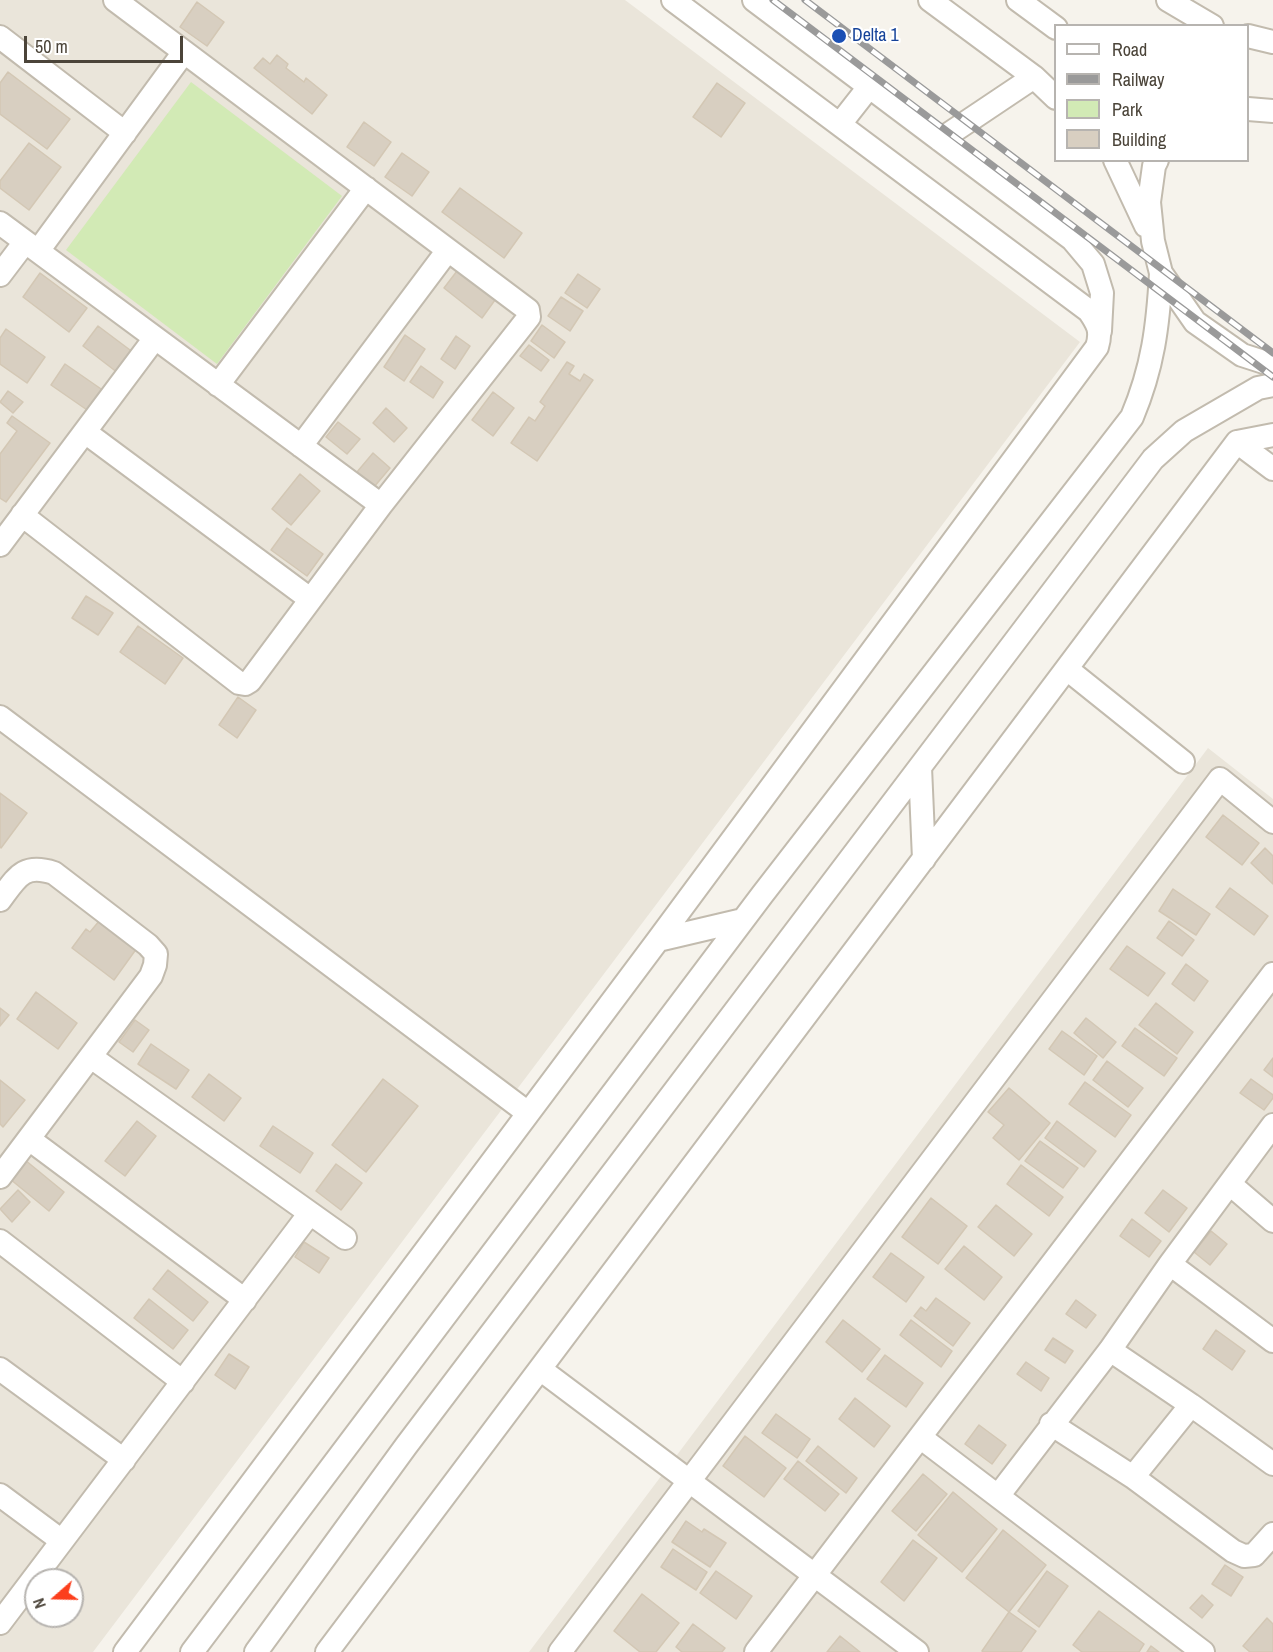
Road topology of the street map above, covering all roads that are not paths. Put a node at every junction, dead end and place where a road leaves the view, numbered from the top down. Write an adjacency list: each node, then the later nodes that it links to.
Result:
1 (115, 0): 12 (street)
2 (674, 0): 18 (street)
3 (753, 0): 14 (street)
4 (930, 0): 13 (street)
5 (1018, 0): 8 (street)
6 (1168, 0): 7 (street)
7 (1209, 24)
8 (1054, 27)
9 (1249, 36): 11 (street)
10 (0, 37): 19 (street)
11 (1273, 42)
12 (184, 52): 19 (street); 23 (street)
13 (1034, 77): 15 (street); 20 (street)
14 (869, 87): 18 (street); 20 (street)
15 (1054, 96)
16 (1249, 109): 17 (street)
17 (1273, 111)
18 (840, 124): 30 (street)
19 (125, 133): 26 (street)
20 (940, 140): 30 (street)
21 (1116, 162): 25 (street)
22 (1156, 162): 25 (street)
23 (366, 188): 27 (street); 33 (street)
24 (0, 223): 26 (street)
25 (1154, 241): 28 (street)
26 (31, 246): 29 (street); 31 (street)
27 (448, 250): 38 (street); 40 (street)
28 (1161, 273): 32 (street); 51 (street)
29 (0, 275)
30 (1100, 336): 52 (street)
31 (155, 338): 33 (street); 35 (street)
32 (1273, 365)
33 (218, 385): 38 (street)
34 (1273, 385): 47 (street)
35 (85, 432): 41 (street); 43 (street)
36 (1273, 435): 37 (street)
37 (1238, 442): 39 (street); 44 (street)
38 (301, 446): 40 (street)
39 (1273, 469)
40 (381, 506): 43 (street)
41 (22, 515): 42 (street); 43 (street)
42 (0, 544)
43 (310, 599)
44 (1067, 669): 46 (street); 49 (street)
45 (0, 717): 55 (street)
46 (1183, 762)
47 (920, 767): 49 (street); 87 (street)
48 (1273, 822): 77 (street)
49 (924, 859): 69 (street)
50 (0, 900): 54 (street)
51 (743, 920): 52 (street); 86 (street)
52 (658, 940): 55 (street)
53 (1272, 977): 73 (street)
54 (91, 1057): 57 (street); 60 (street)
55 (528, 1113): 85 (street)
56 (1273, 1125): 59 (street)
57 (29, 1139): 58 (street); 65 (street)
58 (0, 1177)
59 (1230, 1184): 61 (street); 64 (street)
60 (310, 1214): 62 (street); 65 (street)
61 (1273, 1221)
62 (345, 1238)
63 (0, 1241): 70 (street)
64 (1170, 1264): 66 (street); 67 (street)
65 (244, 1300): 70 (street)
66 (1273, 1341)
67 (1110, 1350): 71 (street); 72 (street)
68 (0, 1369): 74 (street)
69 (540, 1369): 77 (street); 84 (street)
70 (183, 1382): 74 (street)
71 (1191, 1405): 75 (street); 76 (street)
72 (1051, 1424): 76 (street); 79 (street)
73 (920, 1437): 79 (street); 82 (street)
74 (124, 1460): 81 (street)
75 (1273, 1464)
76 (1133, 1477): 80 (street)
77 (689, 1480): 82 (street); 89 (street)
78 (0, 1495): 81 (street)
79 (998, 1497): 92 (street)
80 (1273, 1534)
81 (62, 1541): 83 (street)
82 (815, 1575): 90 (street); 91 (street)
83 (0, 1622)
84 (331, 1647): 88 (street)
85 (125, 1652)
86 (192, 1652)
87 (256, 1652)
88 (306, 1652)
89 (560, 1652)
90 (756, 1652)
91 (917, 1652)
92 (1203, 1652)

